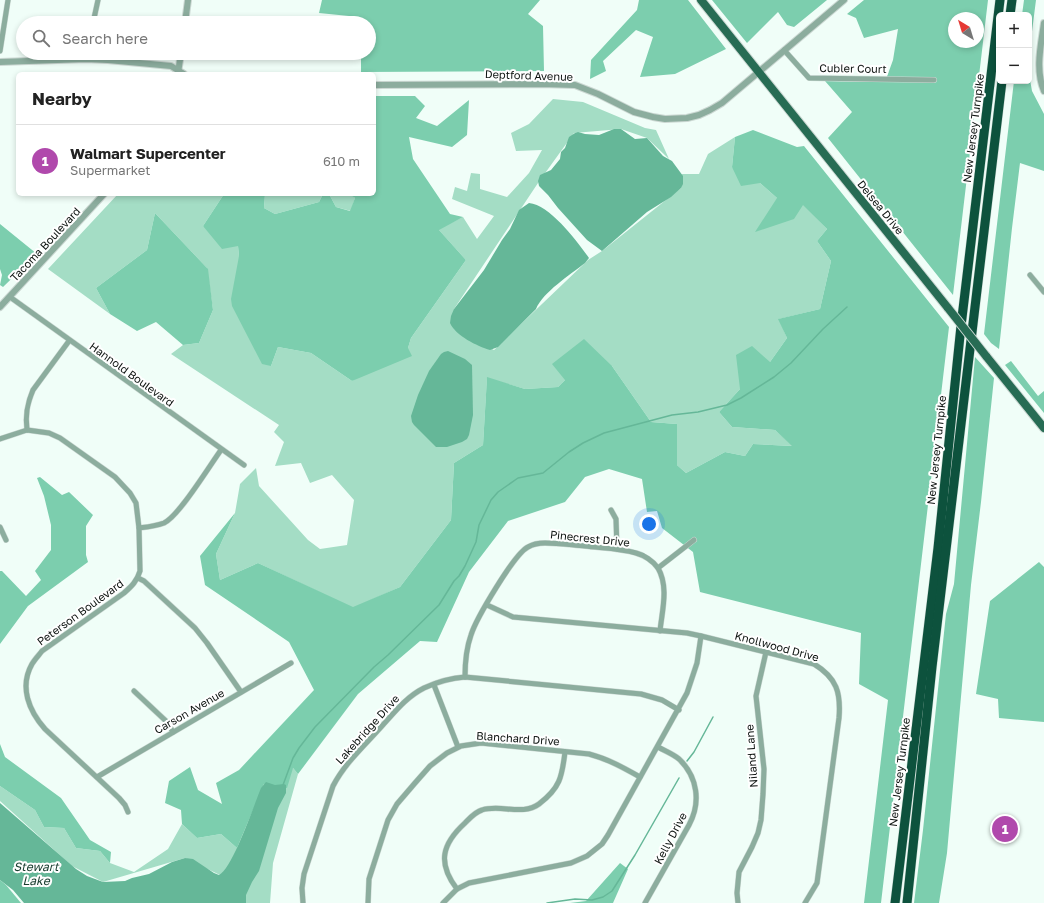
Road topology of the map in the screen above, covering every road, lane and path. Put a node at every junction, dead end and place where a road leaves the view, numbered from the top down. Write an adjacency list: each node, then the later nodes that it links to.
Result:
1 (8, 0): 13 (street)
2 (98, 0): 9 (street)
3 (188, 0): 10 (street)
4 (701, 0): 18 (main road, Delsea Drive)
5 (844, 0): 12 (street, Deptford Avenue)
6 (1000, 0): 68 (highway, New Jersey Turnpike)
7 (1012, 0): 8 (highway)
8 (1010, 12)
9 (95, 16)
10 (186, 16)
11 (1044, 23): 24 (street)
12 (784, 50): 18 (street, Deptford Avenue); 21 (street, Cubler Court)
13 (0, 51)
14 (29, 60): 17 (street)
15 (120, 60): 19 (street)
16 (181, 60): 20 (street)
17 (0, 62)
18 (758, 71): 23 (street, Deptford Avenue); 31 (main road, Delsea Drive, bridge)
19 (179, 72)
20 (180, 72)
21 (934, 80)
22 (1002, 84): 69 (highway, New Jersey Turnpike)
23 (376, 85)
24 (1044, 91)
25 (102, 196): 28 (street, Tacoma Boulevard)
26 (1030, 275): 27 (street)
27 (1044, 292)
28 (10, 297): 29 (street, Tacoma Boulevard); 30 (street, Hannold Boulevard)
29 (0, 307)
30 (69, 340): 32 (street); 34 (street, Hannold Boulevard)
31 (1044, 428)
32 (27, 430): 33 (street, Peterson Boulevard); 38 (street, Peterson Boulevard)
33 (0, 439)
34 (221, 450): 35 (street, Hannold Boulevard); 38 (street)
35 (244, 465)
36 (611, 510): 41 (street)
37 (0, 528): 39 (street)
38 (139, 528): 43 (street, Peterson Boulevard)
39 (6, 540)
40 (694, 540): 42 (street)
41 (617, 549): 42 (street, Pinecrest Drive); 44 (street, Pinecrest Drive)
42 (658, 568): 45 (street)
43 (138, 578): 52 (street); 58 (street, Peterson Boulevard)
44 (487, 605): 45 (street, Knollwood Drive); 49 (street, Pinecrest Drive)
45 (660, 631): 46 (street, Knollwood Drive)
46 (701, 636): 47 (street, Knollwood Drive); 53 (street)
47 (766, 652): 66 (street, Niland Lane); 67 (street, Knollwood Drive)
48 (291, 662): 52 (street, Carson Avenue)
49 (465, 677): 50 (street, Lakebridge Drive); 53 (street, Lakebridge Drive)
50 (434, 685): 55 (street); 62 (street, Lakebridge Drive)
51 (134, 691): 54 (street)
52 (241, 692): 54 (street, Carson Avenue)
53 (679, 710): 56 (street)
54 (173, 732): 58 (street, Carson Avenue)
55 (458, 747): 57 (street, Blanchard Drive); 63 (street, Blanchard Drive)
56 (658, 747): 59 (street); 65 (street, Kelly Drive)
57 (566, 752): 59 (street, Blanchard Drive); 61 (street)
58 (97, 776): 60 (street, Peterson Boulevard)
59 (640, 777): 61 (street)
60 (128, 812)
61 (457, 889): 64 (street)
62 (303, 903)
63 (368, 903)
64 (443, 903)
65 (645, 903)
66 (738, 903)
67 (805, 903)
68 (895, 903)
69 (906, 903)

